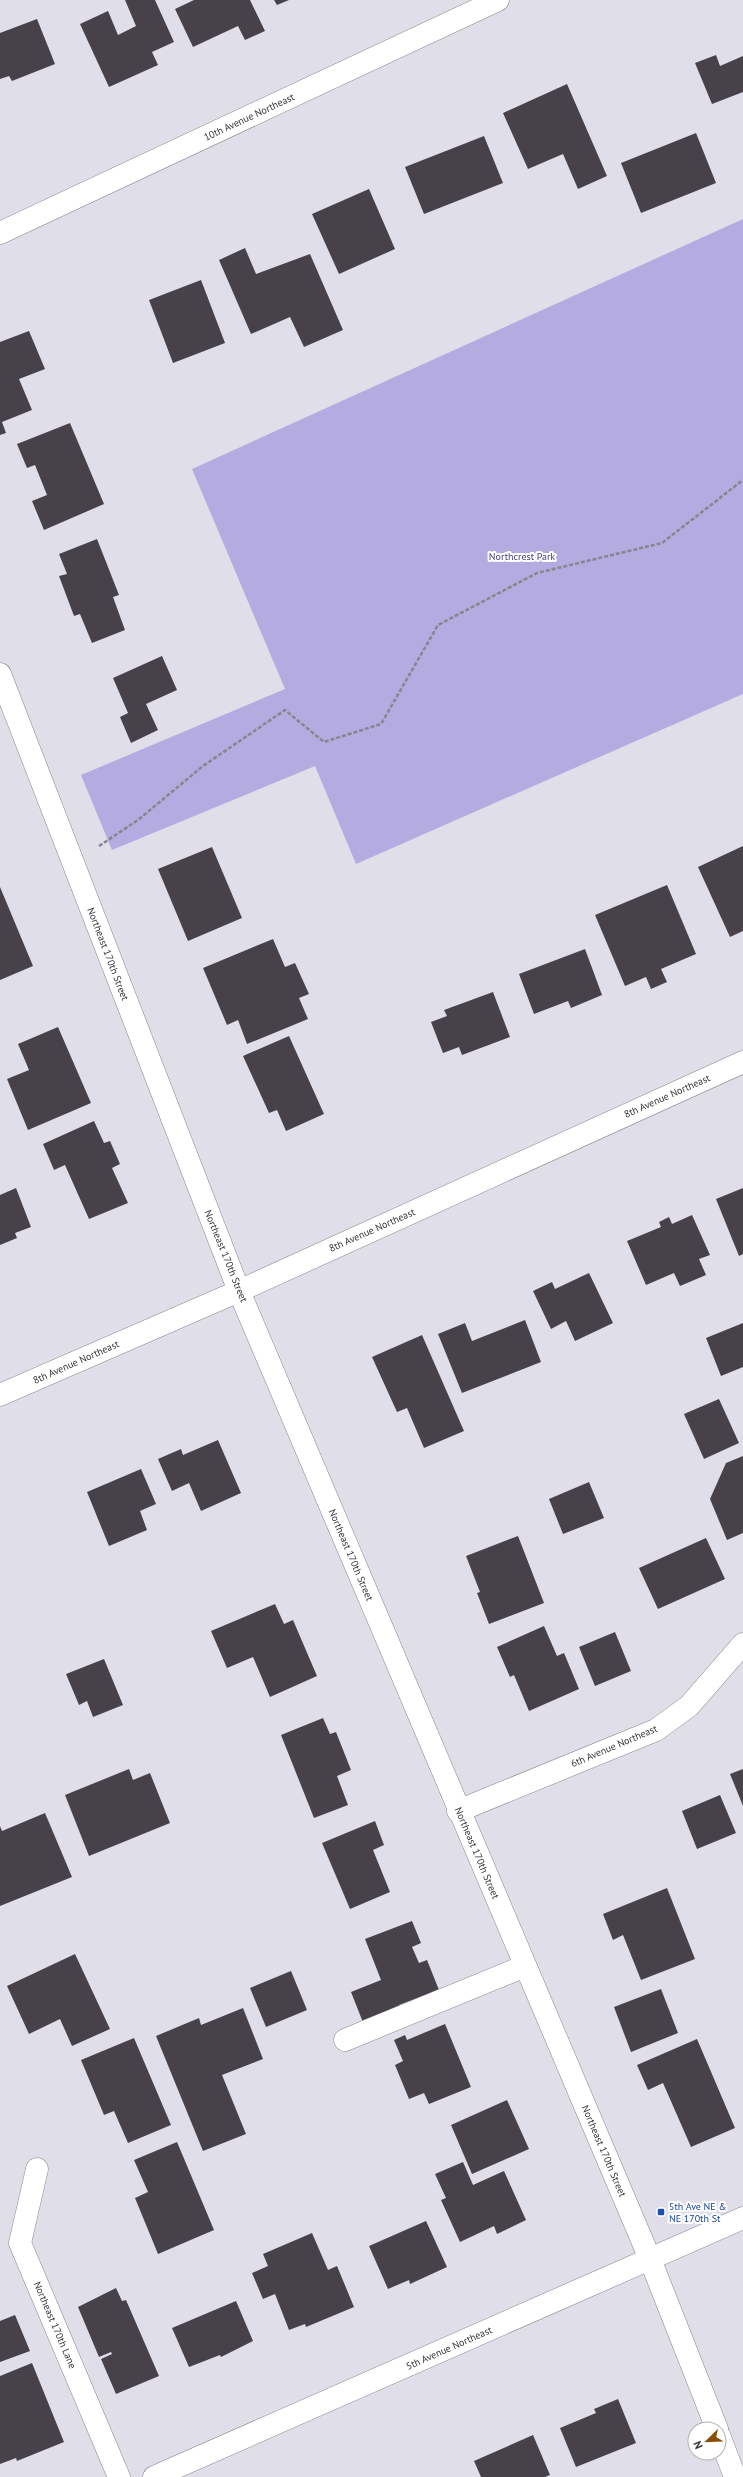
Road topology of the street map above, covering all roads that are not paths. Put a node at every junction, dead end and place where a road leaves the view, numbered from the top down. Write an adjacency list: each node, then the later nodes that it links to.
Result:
1 (498, 0): 2 (street, 10th Avenue Northeast)
2 (0, 233)
3 (0, 674): 5 (street, Northeast 170th Street)
4 (743, 1062): 5 (street, 8th Avenue Northeast)
5 (239, 1291): 6 (street, 8th Avenue Northeast); 8 (street, Northeast 170th Street)
6 (0, 1395)
7 (743, 1644): 8 (street, 6th Avenue Northeast)
8 (458, 1811): 9 (street, Northeast 170th Street)
9 (525, 1966): 10 (street); 13 (street, Northeast 170th Street)
10 (345, 2040)
11 (37, 2169): 16 (street, Northeast 170th Lane)
12 (743, 2218): 13 (street, 5th Avenue Northeast)
13 (650, 2259): 14 (street, Northeast 170th Street); 17 (street, 5th Avenue Northeast)
14 (714, 2421)
15 (727, 2456): 18 (street)
16 (119, 2477)
17 (154, 2477)
18 (735, 2477)

